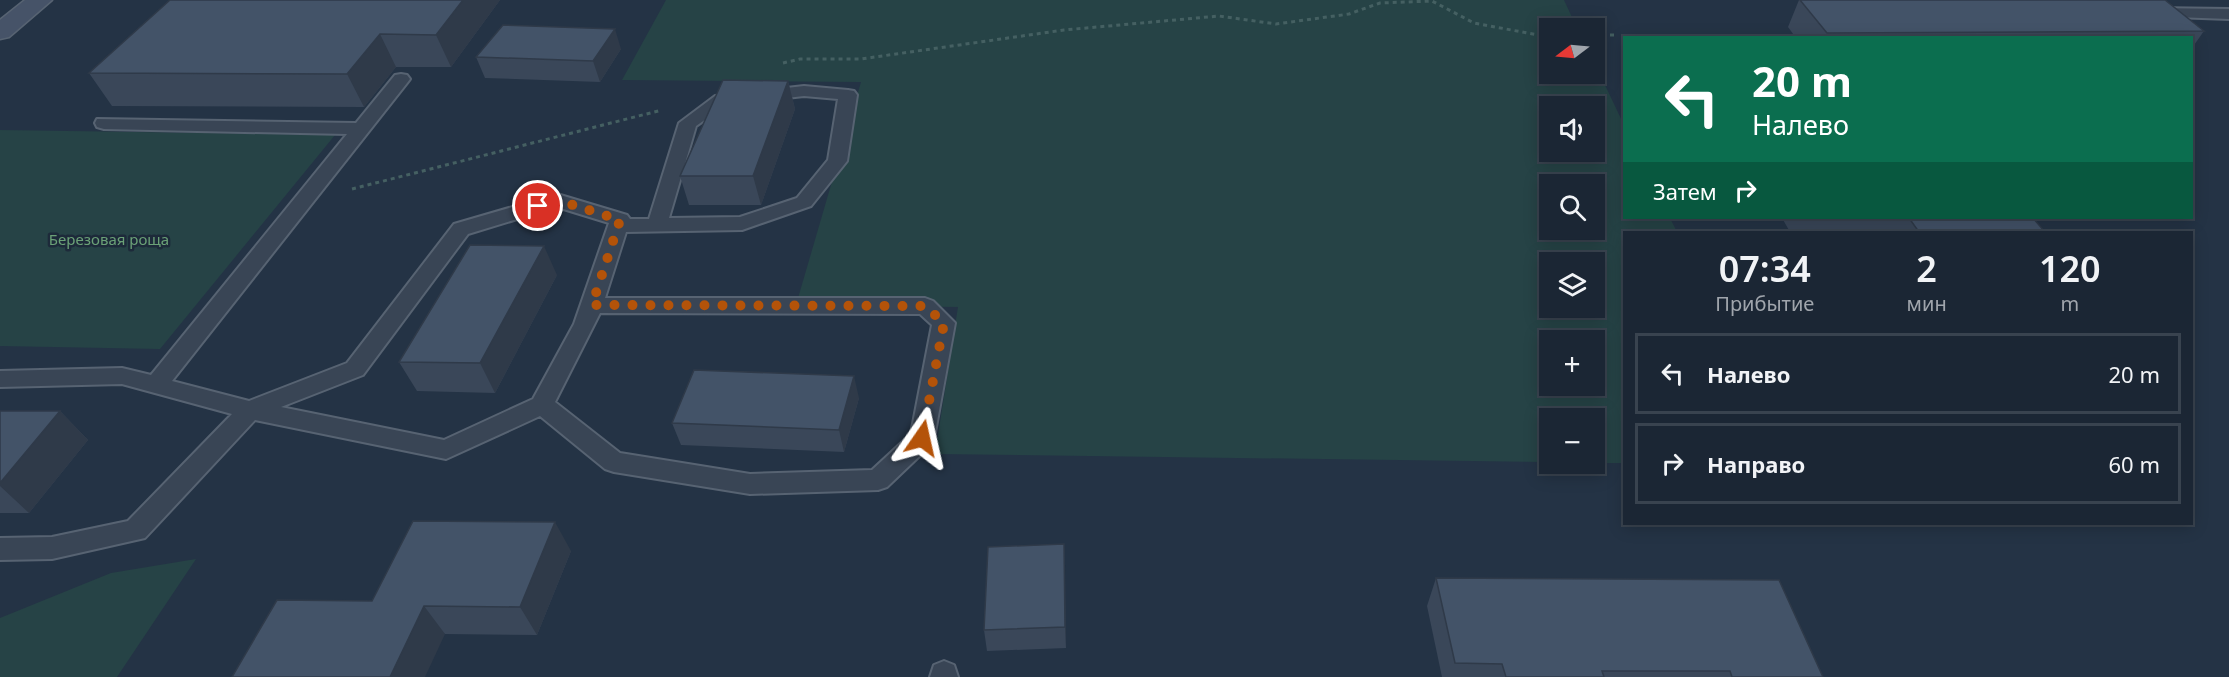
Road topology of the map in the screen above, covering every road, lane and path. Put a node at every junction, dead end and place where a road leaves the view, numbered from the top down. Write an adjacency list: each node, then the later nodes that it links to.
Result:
1 (40, 0): 4 (main road)
2 (2135, 12): 3 (lane)
3 (2229, 14)
4 (0, 32)
5 (1539, 35): 8 (path)
6 (1605, 35): 7 (path)
7 (1618, 35)
8 (778, 64)
9 (401, 79): 12 (lane)
10 (673, 107): 13 (path)
11 (104, 123): 12 (lane)
12 (360, 129): 13 (lane)
13 (302, 201): 18 (lane)
14 (657, 225): 14 (lane); 15 (lane)
15 (618, 226): 16 (lane); 20 (lane)
16 (592, 305): 19 (lane); 19 (lane)
17 (0, 379): 18 (lane)
18 (156, 385): 20 (lane)
19 (542, 405): 20 (lane)
20 (250, 410): 21 (lane)
21 (0, 549)

